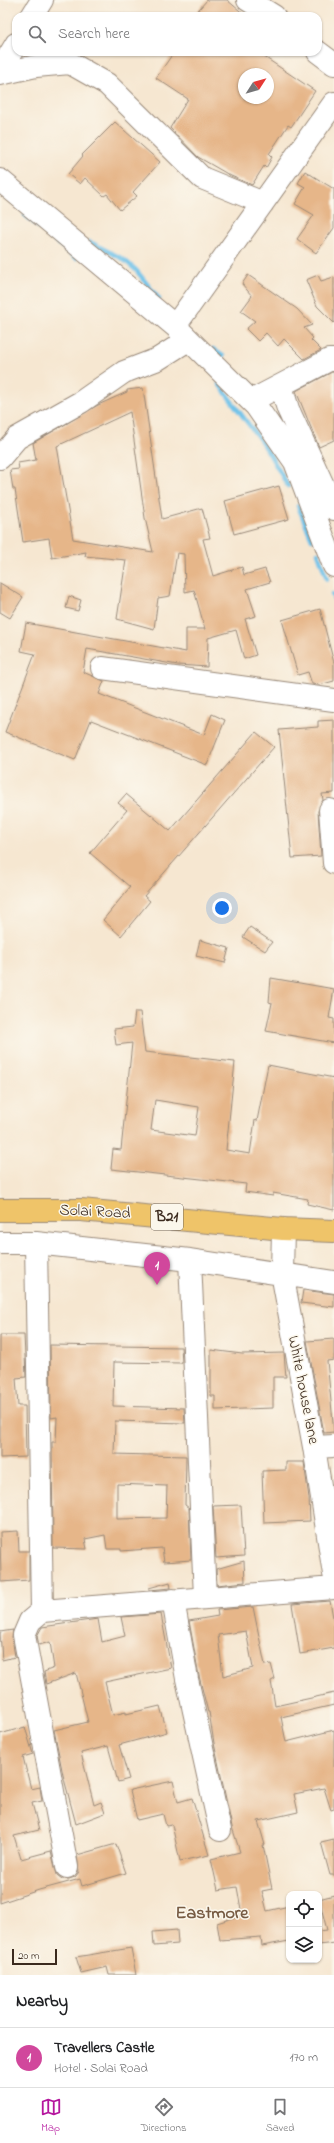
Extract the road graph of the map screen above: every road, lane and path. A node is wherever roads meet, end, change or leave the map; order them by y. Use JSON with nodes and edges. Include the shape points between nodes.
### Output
{"nodes":[{"id":1,"x":42,"y":0,"type":"edge"},
{"id":2,"x":248,"y":0,"type":"edge"},
{"id":3,"x":34,"y":12,"type":"edge"},
{"id":4,"x":268,"y":12,"type":"edge"},
{"id":5,"x":12,"y":51,"type":"edge"},
{"id":6,"x":322,"y":55,"type":"edge"},
{"id":7,"x":334,"y":64,"type":"edge"},
{"id":8,"x":0,"y":72,"type":"edge"},
{"id":9,"x":334,"y":103,"type":"edge"},
{"id":10,"x":0,"y":180,"type":"edge"},
{"id":11,"x":263,"y":203,"type":"junction"},
{"id":12,"x":181,"y":333,"type":"junction"},
{"id":13,"x":334,"y":360,"type":"edge"},
{"id":14,"x":281,"y":386,"type":"junction"},
{"id":15,"x":251,"y":401,"type":"junction"},
{"id":16,"x":0,"y":458,"type":"edge"},
{"id":17,"x":334,"y":509,"type":"edge"},
{"id":18,"x":334,"y":566,"type":"edge"},
{"id":19,"x":102,"y":668,"type":"dead end"},
{"id":20,"x":334,"y":700,"type":"edge"},
{"id":21,"x":330,"y":810,"type":"dead end"},
{"id":22,"x":334,"y":863,"type":"edge"},
{"id":23,"x":0,"y":1210,"type":"edge"},
{"id":24,"x":283,"y":1229,"type":"junction"},
{"id":25,"x":334,"y":1231,"type":"edge"},
{"id":26,"x":0,"y":1243,"type":"edge"},
{"id":27,"x":36,"y":1243,"type":"junction"},
{"id":28,"x":190,"y":1260,"type":"junction"},
{"id":29,"x":282,"y":1273,"type":"junction"},
{"id":30,"x":334,"y":1282,"type":"edge"},
{"id":31,"x":324,"y":1446,"type":"edge"},
{"id":32,"x":334,"y":1574,"type":"edge"},
{"id":33,"x":334,"y":1588,"type":"edge"},
{"id":34,"x":205,"y":1597,"type":"junction"},
{"id":35,"x":173,"y":1600,"type":"junction"},
{"id":36,"x":42,"y":1611,"type":"junction"},
{"id":37,"x":220,"y":1830,"type":"dead end"},
{"id":38,"x":67,"y":1867,"type":"dead end"}],
"edges":[{"from":1,"to":3,"type":"street"},
{"from":2,"to":4,"type":"street"},
{"from":5,"to":8,"type":"street"},
{"from":6,"to":7,"type":"street"},
{"from":8,"to":11,"type":"street","via":[[70,63],[107,84],[202,178]]},
{"from":9,"to":11,"type":"street"},
{"from":10,"to":12,"type":"street"},
{"from":11,"to":12,"type":"street"},
{"from":12,"to":15,"type":"street"},
{"from":12,"to":16,"type":"street","via":[[158,359],[124,372],[81,402],[17,438]]},
{"from":13,"to":14,"type":"street"},
{"from":14,"to":15,"type":"street"},
{"from":14,"to":17,"type":"street","via":[[288,409]]},
{"from":15,"to":18,"type":"street","via":[[295,462]]},
{"from":19,"to":20,"type":"street"},
{"from":21,"to":22,"type":"street"},
{"from":23,"to":24,"type":"highway","name":"Solai Road","number":"B21","via":[[81,1210]]},
{"from":24,"to":25,"type":"highway","name":"Solai Road","number":"B21"},
{"from":24,"to":29,"type":"street","name":"White house lane"},
{"from":26,"to":27,"type":"street"},
{"from":27,"to":28,"type":"street"},
{"from":27,"to":36,"type":"street"},
{"from":28,"to":29,"type":"street"},
{"from":28,"to":34,"type":"street"},
{"from":29,"to":30,"type":"street"},
{"from":29,"to":31,"type":"street","name":"White house lane"},
{"from":31,"to":32,"type":"street","name":"White house lane"},
{"from":33,"to":34,"type":"street"},
{"from":34,"to":35,"type":"street"},
{"from":35,"to":36,"type":"street"},
{"from":35,"to":37,"type":"street","via":[[187,1679]]},
{"from":36,"to":38,"type":"street","via":[[30,1621],[24,1635]]}]}
